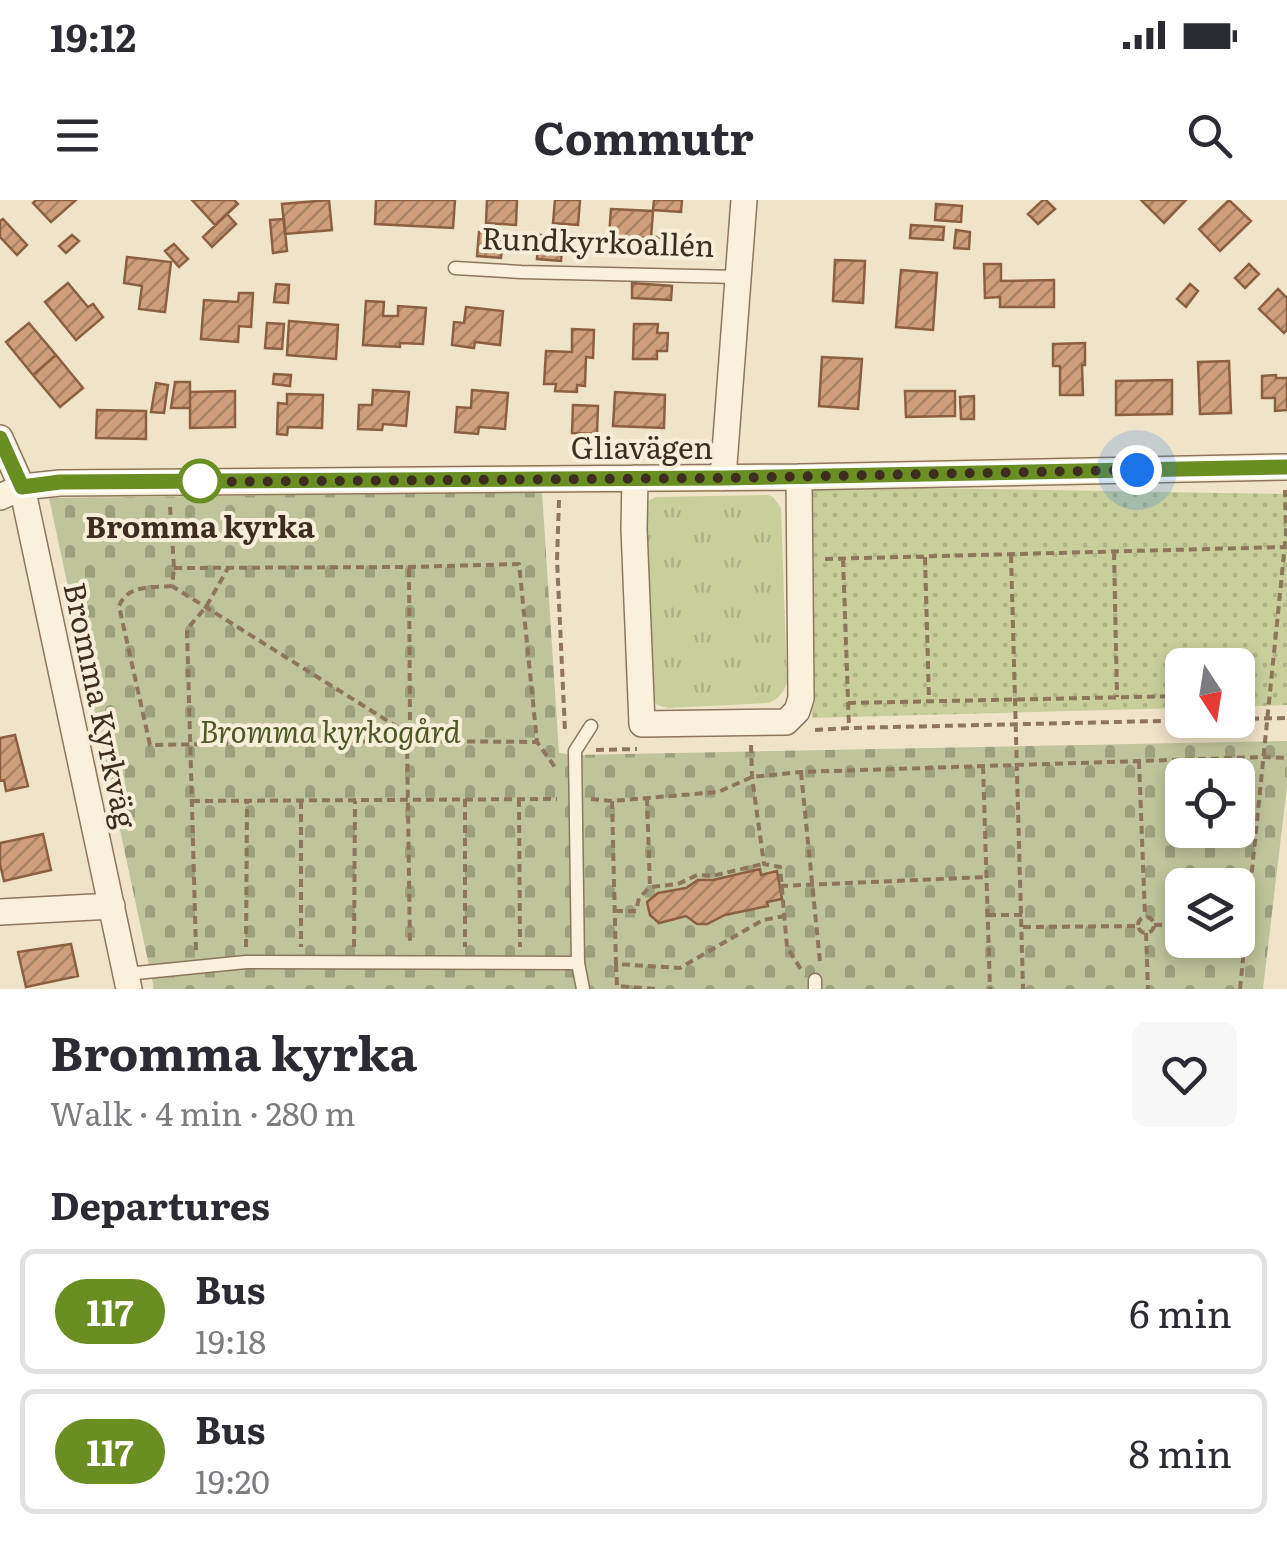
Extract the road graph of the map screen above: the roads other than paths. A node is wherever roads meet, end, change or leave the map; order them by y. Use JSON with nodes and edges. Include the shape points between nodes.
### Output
{"nodes":[{"id":1,"x":744,"y":200,"type":"edge"},
{"id":2,"x":455,"y":268,"type":"dead end"},
{"id":3,"x":738,"y":277,"type":"junction"},
{"id":4,"x":0,"y":438,"type":"edge"},
{"id":5,"x":1286,"y":476,"type":"edge"},
{"id":6,"x":634,"y":478,"type":"junction"},
{"id":7,"x":723,"y":478,"type":"junction"},
{"id":8,"x":798,"y":478,"type":"junction"},
{"id":9,"x":11,"y":492,"type":"edge"},
{"id":10,"x":591,"y":726,"type":"dead end"},
{"id":11,"x":112,"y":906,"type":"junction"},
{"id":12,"x":0,"y":912,"type":"edge"},
{"id":13,"x":578,"y":963,"type":"junction"},
{"id":14,"x":128,"y":982,"type":"edge"},
{"id":15,"x":584,"y":989,"type":"edge"}],
"edges":[{"from":1,"to":3,"type":"street","name":"Rundkyrkoallén"},
{"from":2,"to":3,"type":"lane","name":"Rundkyrkoallén"},
{"from":3,"to":7,"type":"street","name":"Rundkyrkoallén"},
{"from":4,"to":9,"type":"street","name":"Bromma Kyrkväg"},
{"from":5,"to":8,"type":"street","name":"Gliavägen"},
{"from":6,"to":7,"type":"street","name":"Gliavägen"},
{"from":6,"to":8,"type":"street","via":[[642,724],[786,722],[797,711]]},
{"from":6,"to":9,"type":"street","name":"Gliavägen","via":[[60,482]]},
{"from":7,"to":8,"type":"street","name":"Gliavägen"},
{"from":9,"to":11,"type":"street","name":"Bromma Kyrkväg"},
{"from":10,"to":13,"type":"lane","via":[[575,751]]},
{"from":11,"to":12,"type":"street"},
{"from":11,"to":14,"type":"street","name":"Bromma Kyrkväg"},
{"from":13,"to":14,"type":"lane","via":[[246,962]]},
{"from":13,"to":15,"type":"lane"}]}
